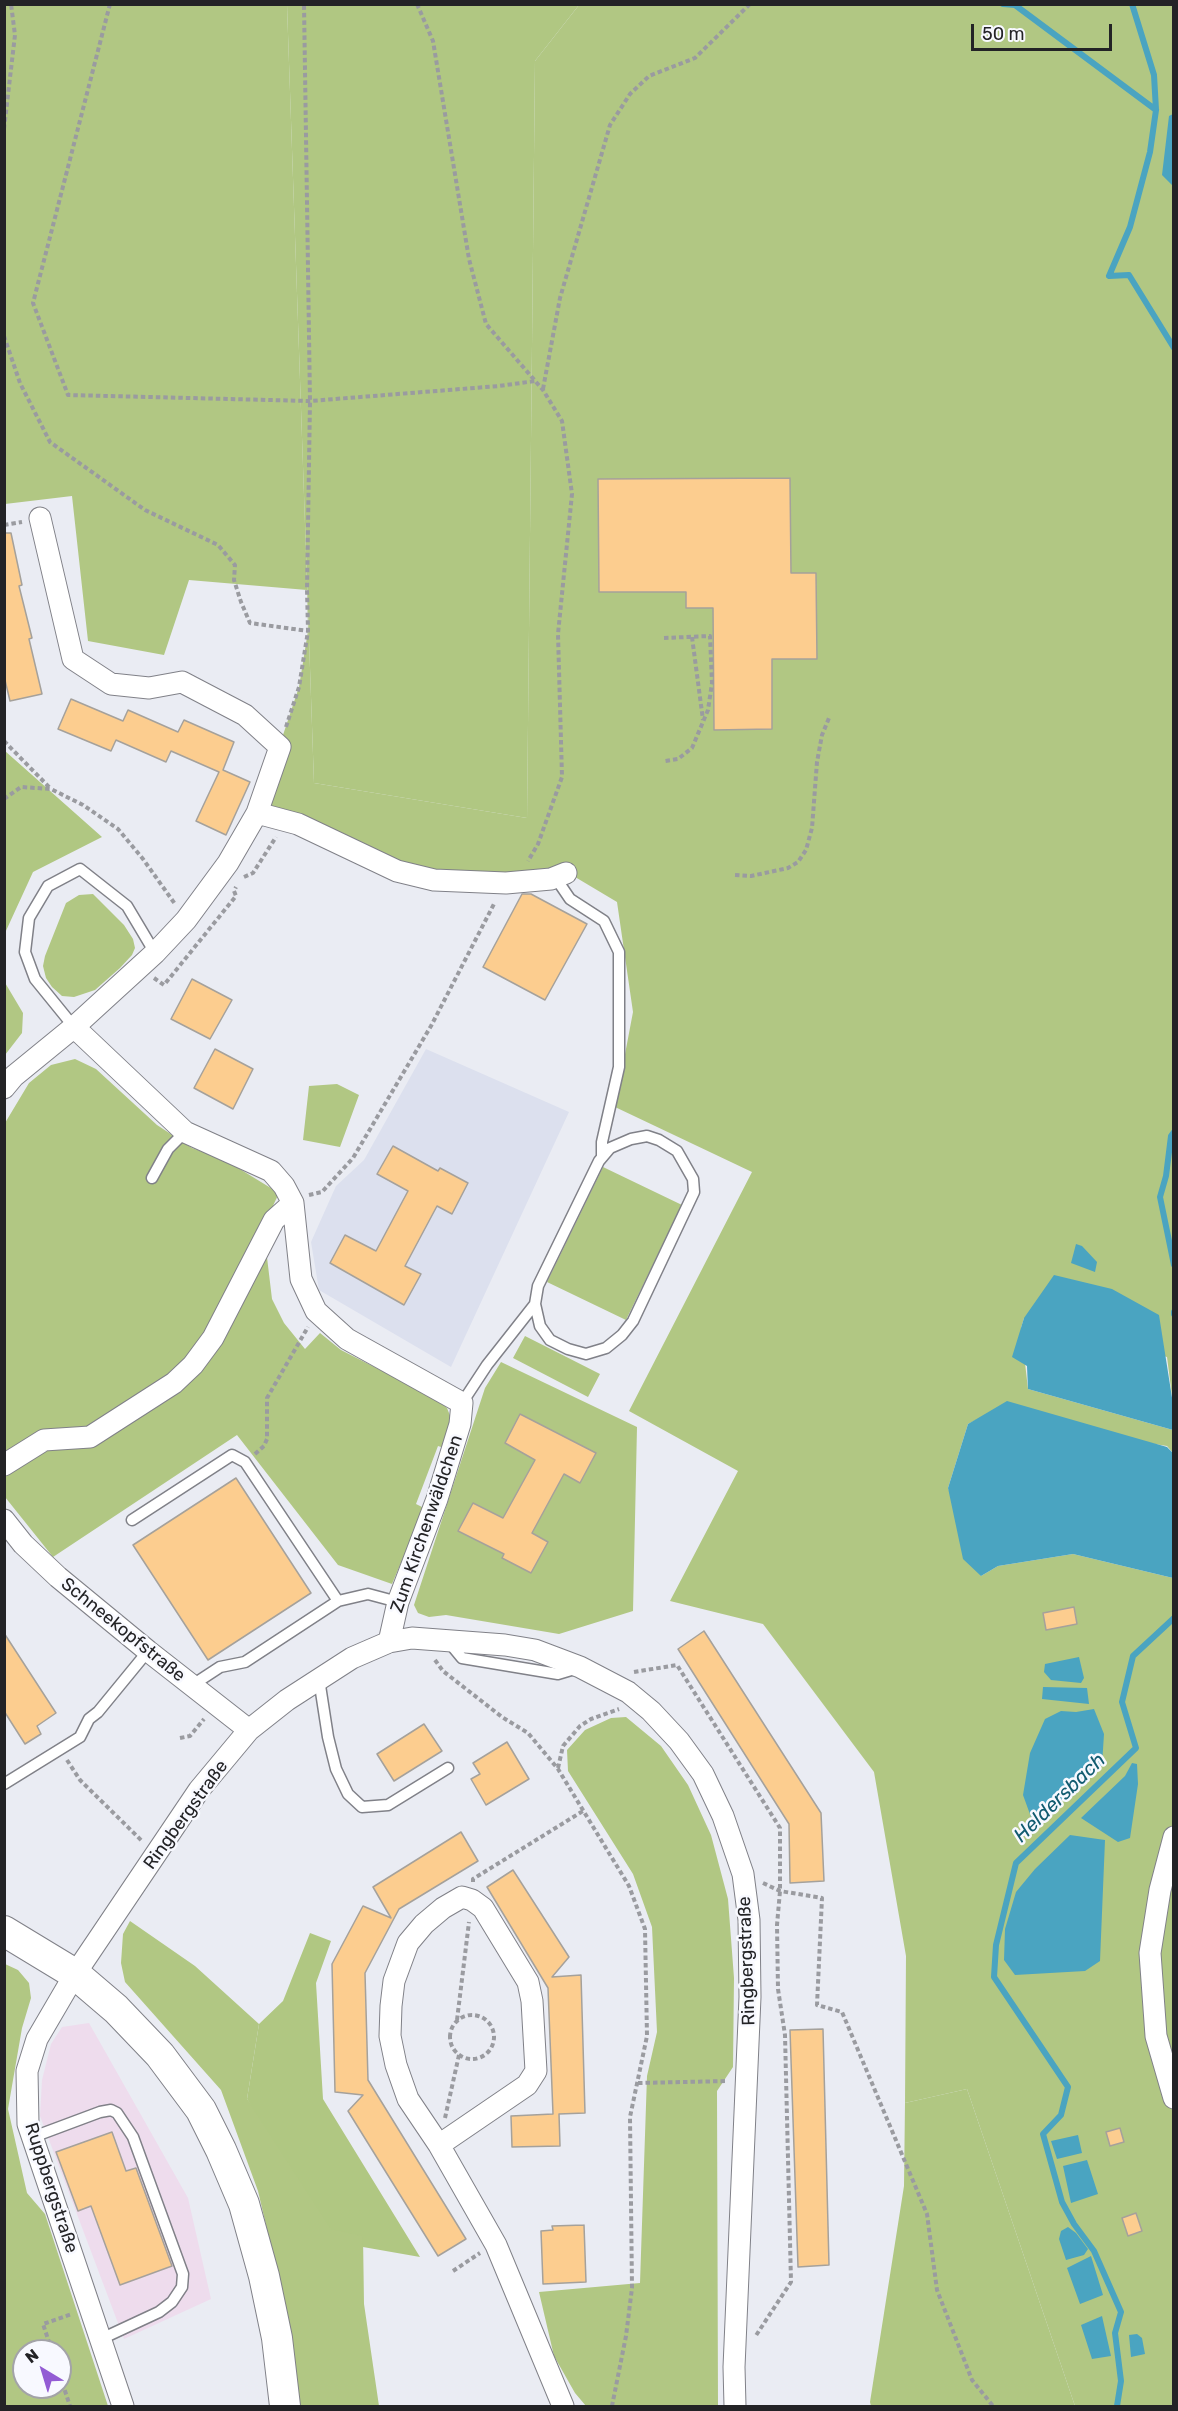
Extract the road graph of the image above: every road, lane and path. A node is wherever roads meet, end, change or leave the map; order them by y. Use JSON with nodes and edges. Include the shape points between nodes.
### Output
{"nodes":[{"id":1,"x":11,"y":4,"type":"edge"},
{"id":2,"x":110,"y":4,"type":"edge"},
{"id":3,"x":304,"y":4,"type":"edge"},
{"id":4,"x":417,"y":4,"type":"edge"},
{"id":5,"x":750,"y":4,"type":"edge"},
{"id":6,"x":4,"y":129,"type":"edge"},
{"id":7,"x":4,"y":336,"type":"edge"},
{"id":8,"x":536,"y":380,"type":"junction"},
{"id":9,"x":543,"y":390,"type":"junction"},
{"id":10,"x":310,"y":401,"type":"junction"},
{"id":11,"x":40,"y":518,"type":"dead end"},
{"id":12,"x":308,"y":631,"type":"junction"},
{"id":13,"x":692,"y":637,"type":"junction"},
{"id":14,"x":664,"y":638,"type":"dead end"},
{"id":15,"x":830,"y":718,"type":"dead end"},
{"id":16,"x":703,"y":721,"type":"junction"},
{"id":17,"x":4,"y":741,"type":"edge"},
{"id":18,"x":280,"y":747,"type":"junction"},
{"id":19,"x":665,"y":760,"type":"dead end"},
{"id":20,"x":51,"y":789,"type":"junction"},
{"id":21,"x":4,"y":799,"type":"edge"},
{"id":22,"x":257,"y":813,"type":"junction"},
{"id":23,"x":561,"y":875,"type":"joint"},
{"id":24,"x":735,"y":875,"type":"dead end"},
{"id":25,"x":513,"y":882,"type":"junction"},
{"id":26,"x":186,"y":920,"type":"junction"},
{"id":27,"x":154,"y":953,"type":"junction"},
{"id":28,"x":74,"y":1027,"type":"junction"},
{"id":29,"x":4,"y":1088,"type":"edge"},
{"id":30,"x":185,"y":1132,"type":"junction"},
{"id":31,"x":602,"y":1157,"type":"junction"},
{"id":32,"x":152,"y":1178,"type":"dead end"},
{"id":33,"x":293,"y":1203,"type":"junction"},
{"id":34,"x":535,"y":1304,"type":"junction"},
{"id":35,"x":316,"y":1311,"type":"junction"},
{"id":36,"x":462,"y":1403,"type":"junction"},
{"id":37,"x":245,"y":1462,"type":"junction"},
{"id":38,"x":4,"y":1465,"type":"edge"},
{"id":39,"x":4,"y":1520,"type":"edge"},
{"id":40,"x":132,"y":1520,"type":"dead end"},
{"id":41,"x":338,"y":1600,"type":"junction"},
{"id":42,"x":398,"y":1602,"type":"junction"},
{"id":43,"x":443,"y":1640,"type":"junction"},
{"id":44,"x":389,"y":1642,"type":"junction"},
{"id":45,"x":148,"y":1652,"type":"junction"},
{"id":46,"x":319,"y":1679,"type":"junction"},
{"id":47,"x":191,"y":1686,"type":"junction"},
{"id":48,"x":639,"y":1701,"type":"junction"},
{"id":49,"x":217,"y":1703,"type":"junction"},
{"id":50,"x":249,"y":1730,"type":"junction"},
{"id":51,"x":180,"y":1738,"type":"dead end"},
{"id":52,"x":61,"y":1749,"type":"junction"},
{"id":53,"x":448,"y":1768,"type":"dead end"},
{"id":54,"x":558,"y":1769,"type":"junction"},
{"id":55,"x":4,"y":1784,"type":"edge"},
{"id":56,"x":1173,"y":1837,"type":"edge"},
{"id":57,"x":156,"y":1855,"type":"junction"},
{"id":58,"x":743,"y":1874,"type":"junction"},
{"id":59,"x":4,"y":1931,"type":"edge"},
{"id":60,"x":75,"y":1974,"type":"junction"},
{"id":61,"x":459,"y":2055,"type":"junction"},
{"id":62,"x":747,"y":2081,"type":"junction"},
{"id":63,"x":638,"y":2083,"type":"junction"},
{"id":64,"x":1173,"y":2098,"type":"edge"},
{"id":65,"x":33,"y":2137,"type":"junction"},
{"id":66,"x":439,"y":2145,"type":"junction"},
{"id":67,"x":496,"y":2245,"type":"junction"},
{"id":68,"x":453,"y":2271,"type":"dead end"},
{"id":69,"x":90,"y":2307,"type":"junction"},
{"id":70,"x":48,"y":2339,"type":"edge"},
{"id":71,"x":100,"y":2339,"type":"junction"},
{"id":72,"x":123,"y":2406,"type":"edge"},
{"id":73,"x":285,"y":2406,"type":"edge"},
{"id":74,"x":563,"y":2406,"type":"edge"},
{"id":75,"x":612,"y":2406,"type":"edge"},
{"id":76,"x":735,"y":2406,"type":"edge"},
{"id":77,"x":993,"y":2406,"type":"edge"}],
"edges":[{"from":1,"to":6,"type":"path","via":[[15,35]]},
{"from":2,"to":10,"type":"path","via":[[33,303],[68,395]]},
{"from":3,"to":10,"type":"path"},
{"from":4,"to":8,"type":"path","via":[[433,41],[469,259],[486,324]]},
{"from":5,"to":9,"type":"path","via":[[695,58],[649,76],[630,94],[610,125],[560,298]]},
{"from":7,"to":12,"type":"path","via":[[20,383],[50,442],[145,510],[218,545],[235,565],[234,580],[250,622]]},
{"from":8,"to":9,"type":"path"},
{"from":8,"to":10,"type":"path"},
{"from":9,"to":25,"type":"path","via":[[562,421],[572,494],[558,634],[562,777],[538,844]]},
{"from":10,"to":12,"type":"path"},
{"from":11,"to":18,"type":"street","via":[[73,659],[111,684],[148,688],[182,682],[245,715]]},
{"from":12,"to":18,"type":"path","via":[[299,687]]},
{"from":13,"to":14,"type":"path"},
{"from":13,"to":16,"type":"path"},
{"from":13,"to":16,"type":"path","via":[[710,636],[712,683]]},
{"from":15,"to":24,"type":"path","via":[[817,762],[812,828],[806,850],[788,868],[751,876]]},
{"from":16,"to":19,"type":"path","via":[[692,748],[678,759]]},
{"from":17,"to":20,"type":"path"},
{"from":18,"to":22,"type":"street"},
{"from":20,"to":21,"type":"path","via":[[21,787]]},
{"from":20,"to":26,"type":"path","via":[[118,829]]},
{"from":22,"to":25,"type":"street","via":[[298,824],[397,871],[434,880]]},
{"from":22,"to":26,"type":"street","via":[[228,863]]},
{"from":23,"to":25,"type":"street"},
{"from":23,"to":31,"type":"lane","via":[[570,899],[604,921],[619,952],[619,1067]]},
{"from":25,"to":33,"type":"path","via":[[353,1158],[322,1192]]},
{"from":26,"to":27,"type":"street"},
{"from":27,"to":28,"type":"street"},
{"from":27,"to":28,"type":"lane","via":[[127,906],[80,869],[48,886],[29,918],[25,952],[35,979]]},
{"from":28,"to":29,"type":"street"},
{"from":28,"to":30,"type":"street"},
{"from":30,"to":32,"type":"lane","via":[[168,1149]]},
{"from":30,"to":33,"type":"street","via":[[271,1171]]},
{"from":31,"to":34,"type":"lane","via":[[538,1286]]},
{"from":31,"to":34,"type":"lane","via":[[610,1148],[631,1139],[647,1136],[659,1140],[677,1151],[686,1164],[694,1192],[633,1321],[606,1348],[586,1353],[550,1340],[540,1326]]},
{"from":33,"to":35,"type":"street","via":[[301,1279]]},
{"from":33,"to":38,"type":"street","via":[[274,1220],[213,1338],[174,1383],[90,1437],[44,1440]]},
{"from":34,"to":36,"type":"lane"},
{"from":35,"to":36,"type":"street","via":[[347,1339]]},
{"from":35,"to":37,"type":"path","via":[[267,1398],[264,1446]]},
{"from":36,"to":42,"type":"street","name":"Zum Kirchenwäldchen","via":[[460,1424],[437,1499]]},
{"from":37,"to":40,"type":"lane","via":[[232,1455]]},
{"from":37,"to":41,"type":"lane"},
{"from":39,"to":45,"type":"street","name":"Schneekopfstraße","via":[[58,1577]]},
{"from":41,"to":42,"type":"lane","via":[[368,1594]]},
{"from":41,"to":47,"type":"lane","via":[[245,1662],[220,1667]]},
{"from":42,"to":44,"type":"street","name":"Zum Kirchenwäldchen"},
{"from":43,"to":44,"type":"street","name":"Ringbergstraße","via":[[412,1638]]},
{"from":43,"to":48,"type":"street","name":"Ringbergstraße","via":[[535,1650],[580,1667]]},
{"from":43,"to":54,"type":"path","via":[[435,1660],[443,1671],[502,1718],[528,1733]]},
{"from":44,"to":46,"type":"street","name":"Ringbergstraße","via":[[352,1658]]},
{"from":45,"to":47,"type":"street","name":"Schneekopfstraße"},
{"from":45,"to":52,"type":"lane","via":[[89,1719],[80,1737]]},
{"from":46,"to":50,"type":"street","name":"Ringbergstraße"},
{"from":46,"to":53,"type":"lane","via":[[336,1769],[348,1794],[362,1807],[388,1805]]},
{"from":47,"to":49,"type":"street","name":"Schneekopfstraße"},
{"from":48,"to":54,"type":"path","via":[[580,1726],[563,1746]]},
{"from":48,"to":58,"type":"street","name":"Ringbergstraße","via":[[679,1741],[703,1774]]},
{"from":49,"to":50,"type":"street","name":"Schneekopfstraße"},
{"from":49,"to":51,"type":"path","via":[[190,1736]]},
{"from":50,"to":57,"type":"street","name":"Ringbergstraße","via":[[199,1790]]},
{"from":52,"to":55,"type":"lane"},
{"from":52,"to":57,"type":"path","via":[[80,1780]]},
{"from":54,"to":63,"type":"path","via":[[630,1886],[645,1929],[647,2036]]},
{"from":56,"to":64,"type":"street","via":[[1150,1953],[1156,2036]]},
{"from":57,"to":60,"type":"street","name":"Ringbergstraße"},
{"from":58,"to":62,"type":"street","name":"Ringbergstraße","via":[[749,1920]]},
{"from":58,"to":77,"type":"path","via":[[780,1891],[822,1898],[818,2005],[842,2012],[927,2214],[937,2290],[972,2380]]},
{"from":59,"to":60,"type":"street"},
{"from":60,"to":65,"type":"street","name":"Ruppbergstraße","via":[[37,2039],[27,2071],[28,2124]]},
{"from":60,"to":73,"type":"street","via":[[160,2055],[201,2110],[221,2150],[244,2204],[264,2276]]},
{"from":61,"to":61,"type":"path","via":[[449,2040],[452,2025],[472,2014],[486,2019],[494,2032],[489,2052],[476,2059]]},
{"from":61,"to":66,"type":"path"},
{"from":62,"to":63,"type":"path"},
{"from":62,"to":76,"type":"street","name":"Ringbergstraße"},
{"from":63,"to":75,"type":"path","via":[[630,2117],[632,2288]]},
{"from":65,"to":69,"type":"street","name":"Ruppbergstraße"},
{"from":65,"to":71,"type":"lane","via":[[100,2112],[117,2113],[133,2138],[183,2274],[182,2287],[172,2302]]},
{"from":66,"to":66,"type":"street","via":[[527,2085],[536,2072],[528,1982],[483,1908],[462,1897],[430,1919],[408,1943],[394,1981],[391,2006],[390,2036],[396,2065],[408,2099]]},
{"from":66,"to":67,"type":"street"},
{"from":67,"to":68,"type":"path"},
{"from":67,"to":74,"type":"street"},
{"from":69,"to":70,"type":"path","via":[[43,2324]]},
{"from":69,"to":71,"type":"street","name":"Ruppbergstraße"},
{"from":71,"to":72,"type":"street","name":"Ruppbergstraße"}]}
